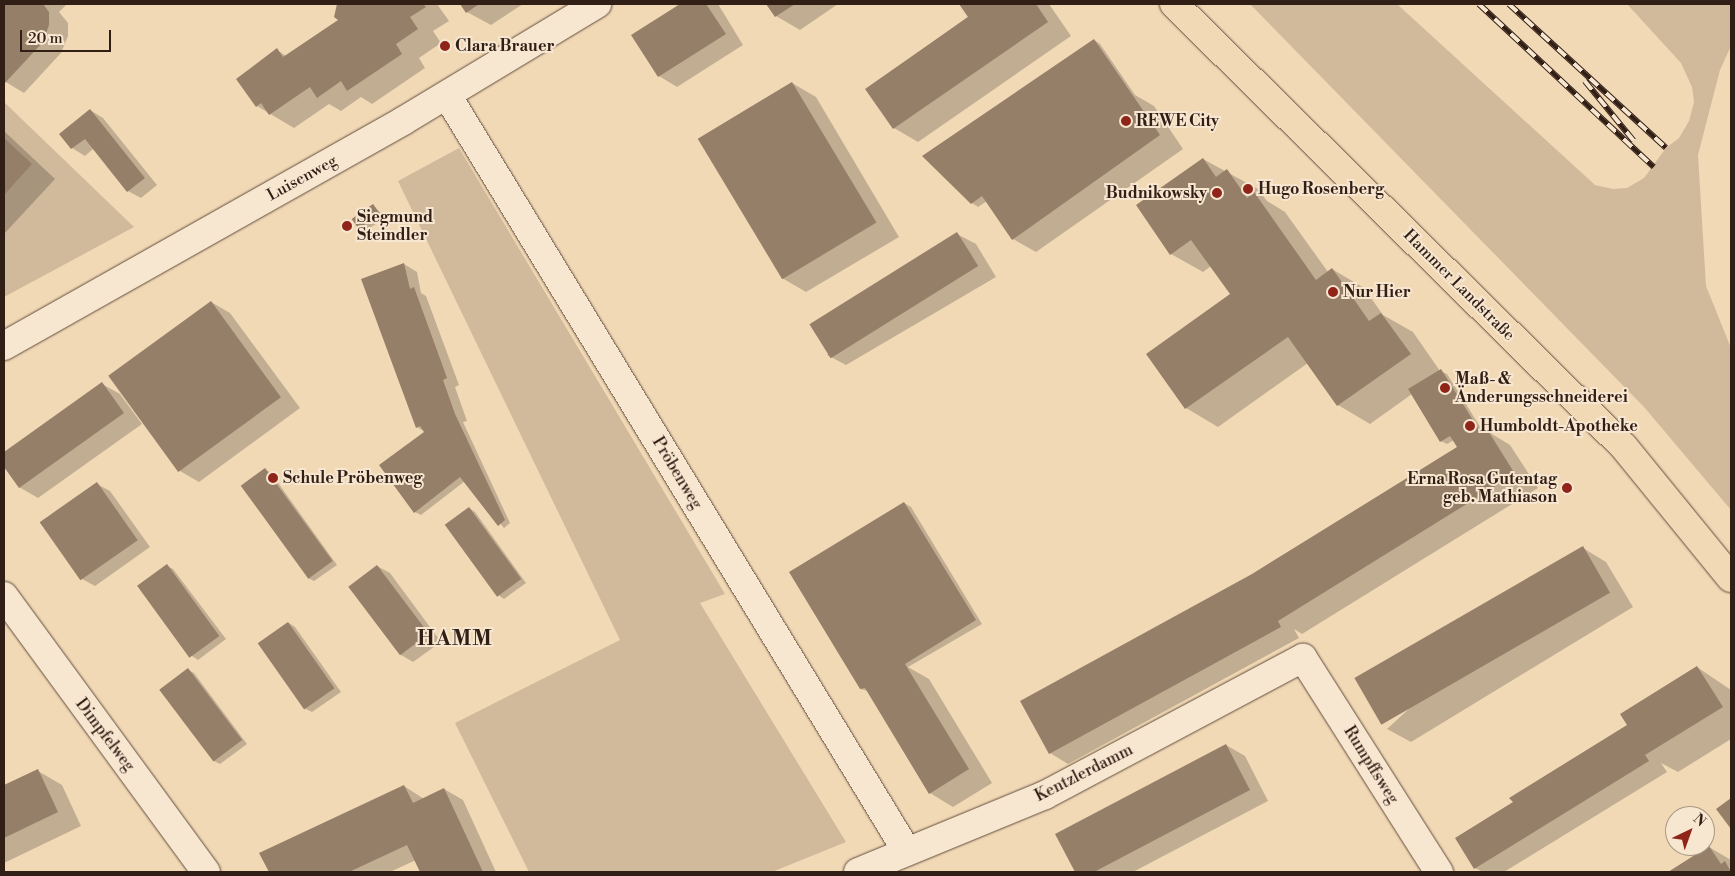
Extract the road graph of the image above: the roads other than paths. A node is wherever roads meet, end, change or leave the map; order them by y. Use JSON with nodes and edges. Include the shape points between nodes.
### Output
{"nodes":[{"id":1,"x":597,"y":4,"type":"edge"},
{"id":2,"x":1174,"y":4,"type":"edge"},
{"id":3,"x":448,"y":95,"type":"junction"},
{"id":4,"x":4,"y":346,"type":"edge"},
{"id":5,"x":1731,"y":578,"type":"edge"},
{"id":6,"x":4,"y":596,"type":"edge"},
{"id":7,"x":1303,"y":658,"type":"joint"},
{"id":8,"x":906,"y":850,"type":"junction"},
{"id":9,"x":206,"y":872,"type":"edge"},
{"id":10,"x":858,"y":872,"type":"edge"},
{"id":11,"x":1439,"y":872,"type":"edge"}],
"edges":[{"from":1,"to":3,"type":"street","name":"Luisenweg"},
{"from":2,"to":5,"type":"main road","name":"Hammer Landstraße","via":[[1624,447]]},
{"from":3,"to":4,"type":"street","name":"Luisenweg"},
{"from":3,"to":8,"type":"street","name":"Pröbenweg"},
{"from":6,"to":9,"type":"street","name":"Dimpfelweg"},
{"from":7,"to":8,"type":"street","name":"Kentzlerdamm","via":[[1045,795]]},
{"from":7,"to":11,"type":"street","name":"Rumpffsweg"},
{"from":8,"to":10,"type":"street","name":"Kentzlerdamm"}]}
